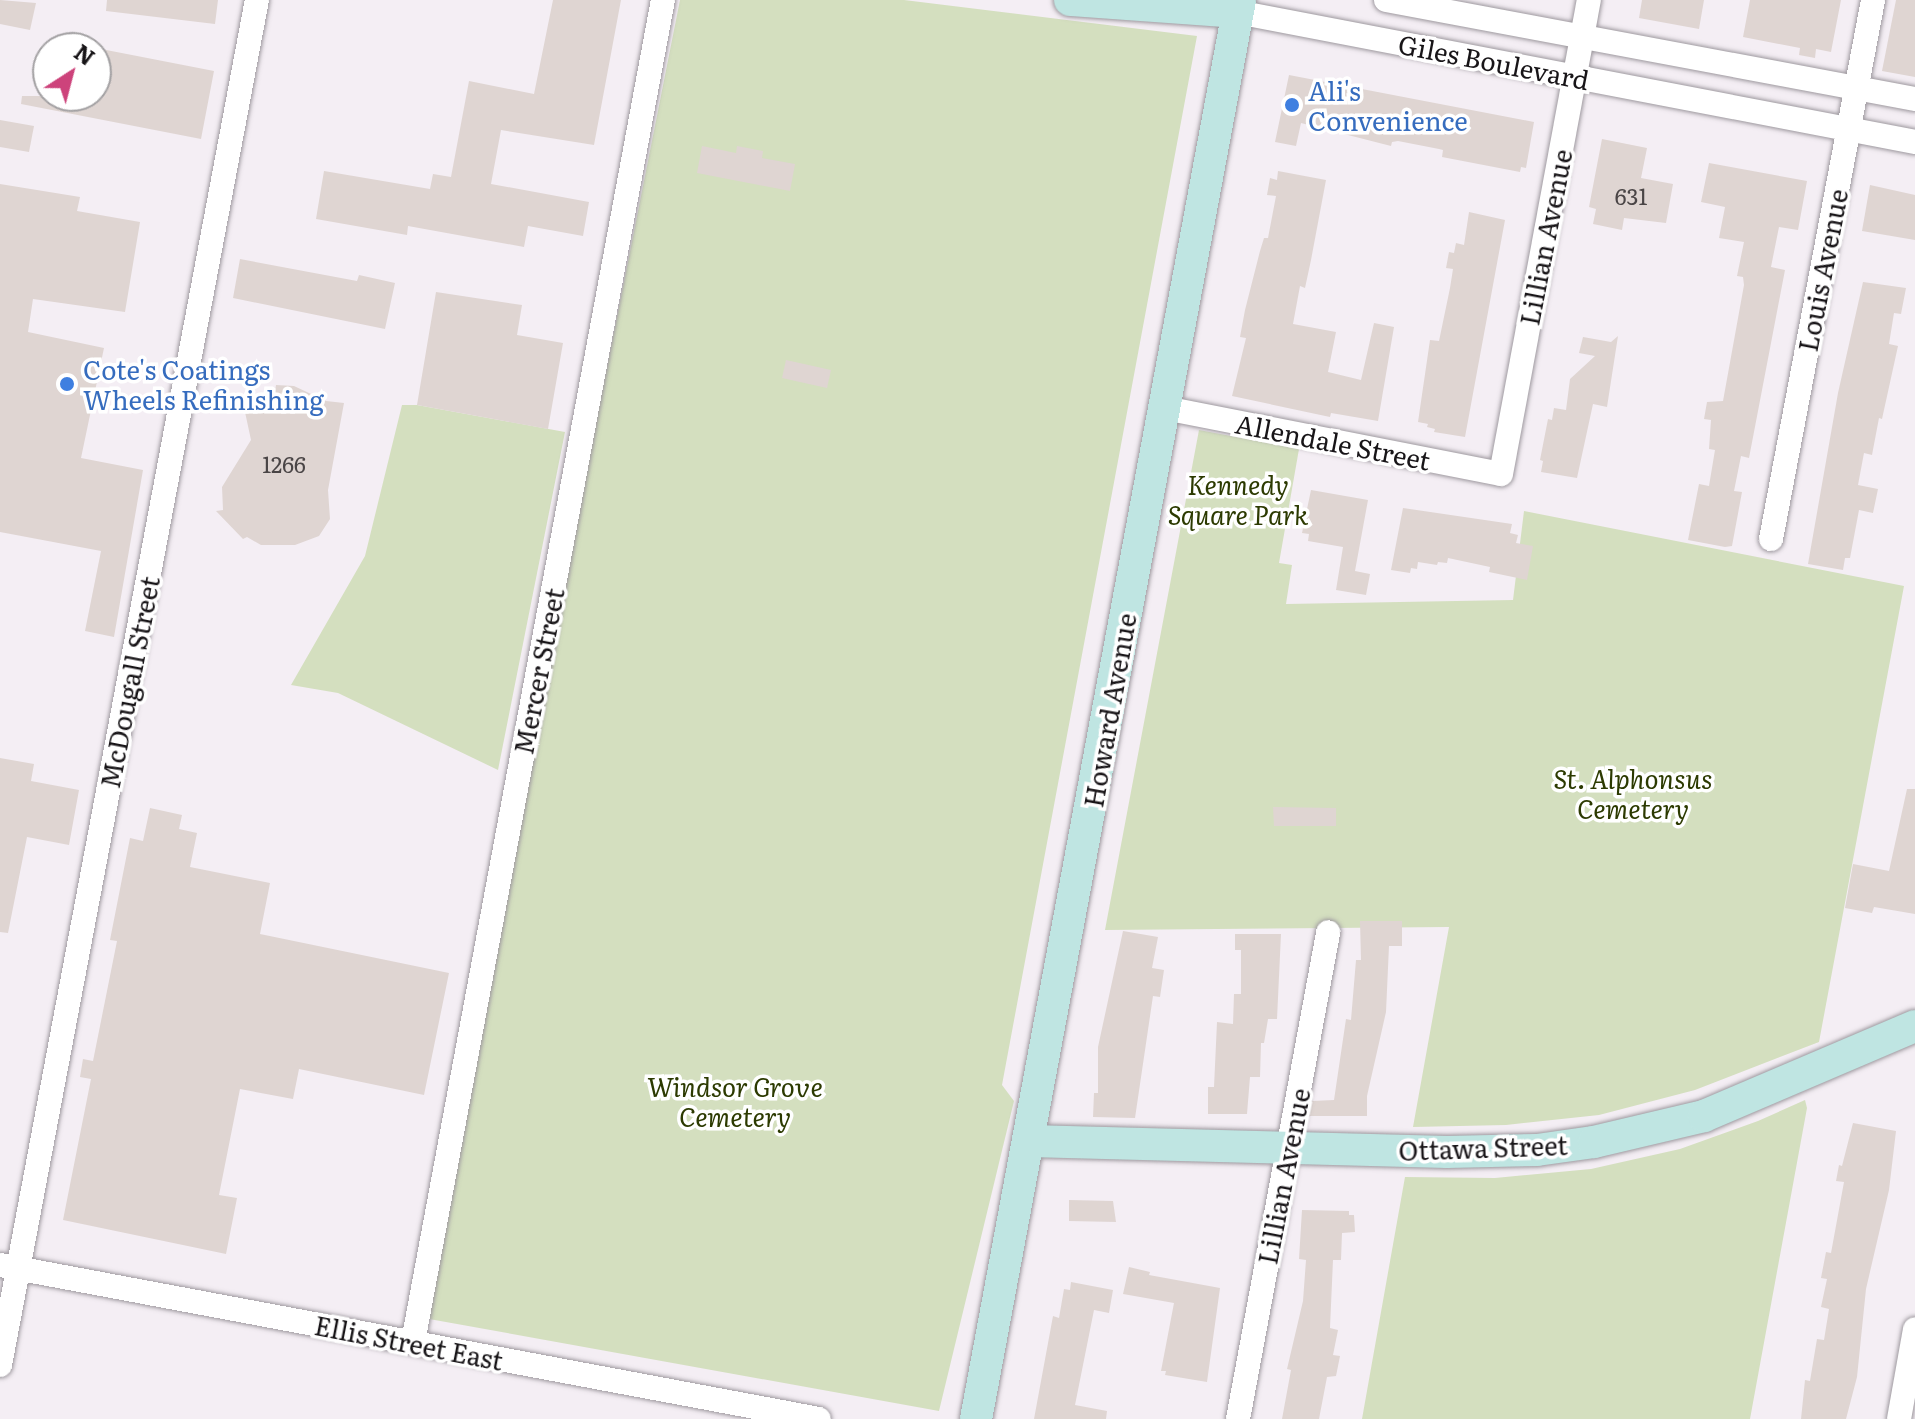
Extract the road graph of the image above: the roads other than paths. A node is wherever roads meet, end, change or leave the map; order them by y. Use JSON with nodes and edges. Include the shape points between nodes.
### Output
{"nodes":[{"id":1,"x":257,"y":0,"type":"edge"},
{"id":2,"x":663,"y":0,"type":"edge"},
{"id":3,"x":1070,"y":0,"type":"edge"},
{"id":4,"x":1386,"y":0,"type":"edge"},
{"id":5,"x":1589,"y":0,"type":"edge"},
{"id":6,"x":1873,"y":0,"type":"edge"},
{"id":7,"x":1238,"y":6,"type":"edge"},
{"id":8,"x":1582,"y":36,"type":"junction"},
{"id":9,"x":1575,"y":77,"type":"junction"},
{"id":10,"x":1856,"y":88,"type":"junction"},
{"id":11,"x":1915,"y":99,"type":"edge"},
{"id":12,"x":1848,"y":129,"type":"junction"},
{"id":13,"x":1915,"y":142,"type":"edge"},
{"id":14,"x":1165,"y":408,"type":"junction"},
{"id":15,"x":1501,"y":474,"type":"joint"},
{"id":16,"x":1771,"y":539,"type":"dead end"},
{"id":17,"x":1328,"y":932,"type":"dead end"},
{"id":18,"x":1915,"y":1026,"type":"edge"},
{"id":19,"x":1029,"y":1141,"type":"junction"},
{"id":20,"x":1288,"y":1148,"type":"junction"},
{"id":21,"x":9,"y":1266,"type":"edge"},
{"id":22,"x":1915,"y":1329,"type":"edge"},
{"id":23,"x":413,"y":1342,"type":"junction"},
{"id":24,"x":0,"y":1365,"type":"edge"},
{"id":25,"x":819,"y":1419,"type":"edge"},
{"id":26,"x":976,"y":1419,"type":"edge"},
{"id":27,"x":1238,"y":1419,"type":"edge"},
{"id":28,"x":1899,"y":1419,"type":"edge"}],
"edges":[{"from":1,"to":21,"type":"street","name":"McDougall Street"},
{"from":2,"to":23,"type":"street","name":"Mercer Street"},
{"from":3,"to":7,"type":"main road","name":"Giles Boulevard"},
{"from":4,"to":8,"type":"street","name":"Giles Boulevard"},
{"from":5,"to":8,"type":"street","name":"Lillian Avenue"},
{"from":6,"to":10,"type":"street","name":"Louis Avenue"},
{"from":7,"to":9,"type":"street","name":"Giles Boulevard"},
{"from":7,"to":14,"type":"main road","name":"Howard Avenue"},
{"from":8,"to":9,"type":"street","name":"Lillian Avenue"},
{"from":8,"to":10,"type":"street","name":"Giles Boulevard"},
{"from":9,"to":12,"type":"street","name":"Giles Boulevard"},
{"from":9,"to":15,"type":"street","name":"Lillian Avenue"},
{"from":10,"to":11,"type":"street","name":"Giles Boulevard"},
{"from":10,"to":12,"type":"street","name":"Louis Avenue"},
{"from":12,"to":13,"type":"street","name":"Giles Boulevard"},
{"from":12,"to":16,"type":"street","name":"Louis Avenue"},
{"from":14,"to":15,"type":"street","name":"Allendale Street"},
{"from":14,"to":19,"type":"main road","name":"Howard Avenue"},
{"from":17,"to":20,"type":"street","name":"Lillian Avenue"},
{"from":18,"to":20,"type":"main road","name":"Ottawa Street","via":[[1704,1116],[1594,1142],[1537,1150],[1447,1152]]},
{"from":19,"to":20,"type":"main road","name":"Ottawa Street"},
{"from":19,"to":26,"type":"main road","name":"Howard Avenue"},
{"from":20,"to":27,"type":"street","name":"Lillian Avenue"},
{"from":21,"to":23,"type":"street","name":"Ellis Street East"},
{"from":21,"to":24,"type":"street","name":"McDougall Street"},
{"from":22,"to":28,"type":"street"},
{"from":23,"to":25,"type":"street","name":"Ellis Street East"}]}
